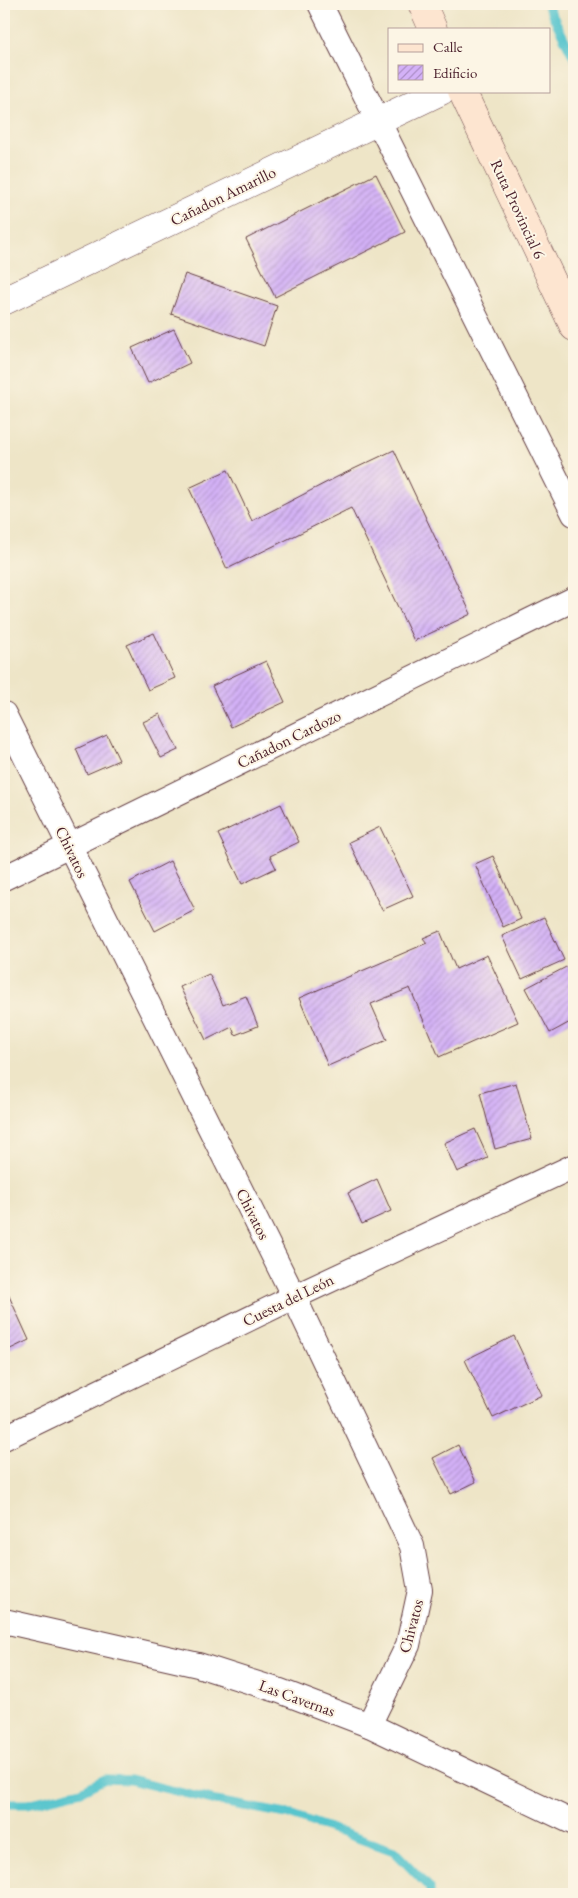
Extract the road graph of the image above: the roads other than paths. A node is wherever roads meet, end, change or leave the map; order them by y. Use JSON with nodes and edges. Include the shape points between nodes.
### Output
{"nodes":[{"id":1,"x":320,"y":4,"type":"edge"},
{"id":2,"x":422,"y":4,"type":"edge"},
{"id":3,"x":433,"y":28,"type":"edge"},
{"id":4,"x":439,"y":92,"type":"edge"},
{"id":5,"x":462,"y":92,"type":"edge"},
{"id":6,"x":379,"y":121,"type":"junction"},
{"id":7,"x":4,"y":301,"type":"edge"},
{"id":8,"x":574,"y":326,"type":"edge"},
{"id":9,"x":574,"y":514,"type":"edge"},
{"id":10,"x":574,"y":599,"type":"edge"},
{"id":11,"x":4,"y":714,"type":"edge"},
{"id":12,"x":69,"y":846,"type":"junction"},
{"id":13,"x":4,"y":878,"type":"edge"},
{"id":14,"x":574,"y":1166,"type":"edge"},
{"id":15,"x":294,"y":1297,"type":"junction"},
{"id":16,"x":4,"y":1438,"type":"edge"},
{"id":17,"x":4,"y":1621,"type":"edge"},
{"id":18,"x":369,"y":1725,"type":"junction"},
{"id":19,"x":574,"y":1823,"type":"edge"}],
"edges":[{"from":1,"to":6,"type":"street"},
{"from":2,"to":3,"type":"main road"},
{"from":4,"to":6,"type":"street","name":"Cañadon Amarillo"},
{"from":5,"to":8,"type":"main road","name":"Ruta Provincial 6"},
{"from":6,"to":7,"type":"street","name":"Cañadon Amarillo"},
{"from":6,"to":9,"type":"street"},
{"from":10,"to":12,"type":"street","name":"Cañadon Cardozo"},
{"from":11,"to":12,"type":"street","name":"Chivatos"},
{"from":12,"to":13,"type":"street","name":"Cañadon Cardozo"},
{"from":12,"to":15,"type":"street","name":"Chivatos"},
{"from":14,"to":15,"type":"street","name":"Cuesta del León"},
{"from":15,"to":16,"type":"street","name":"Cuesta del León"},
{"from":15,"to":18,"type":"street","name":"Chivatos","via":[[412,1546],[420,1590],[408,1645]]},
{"from":17,"to":18,"type":"street","name":"Las Cavernas","via":[[198,1665],[280,1691]]},
{"from":18,"to":19,"type":"street","name":"Las Cavernas"}]}
